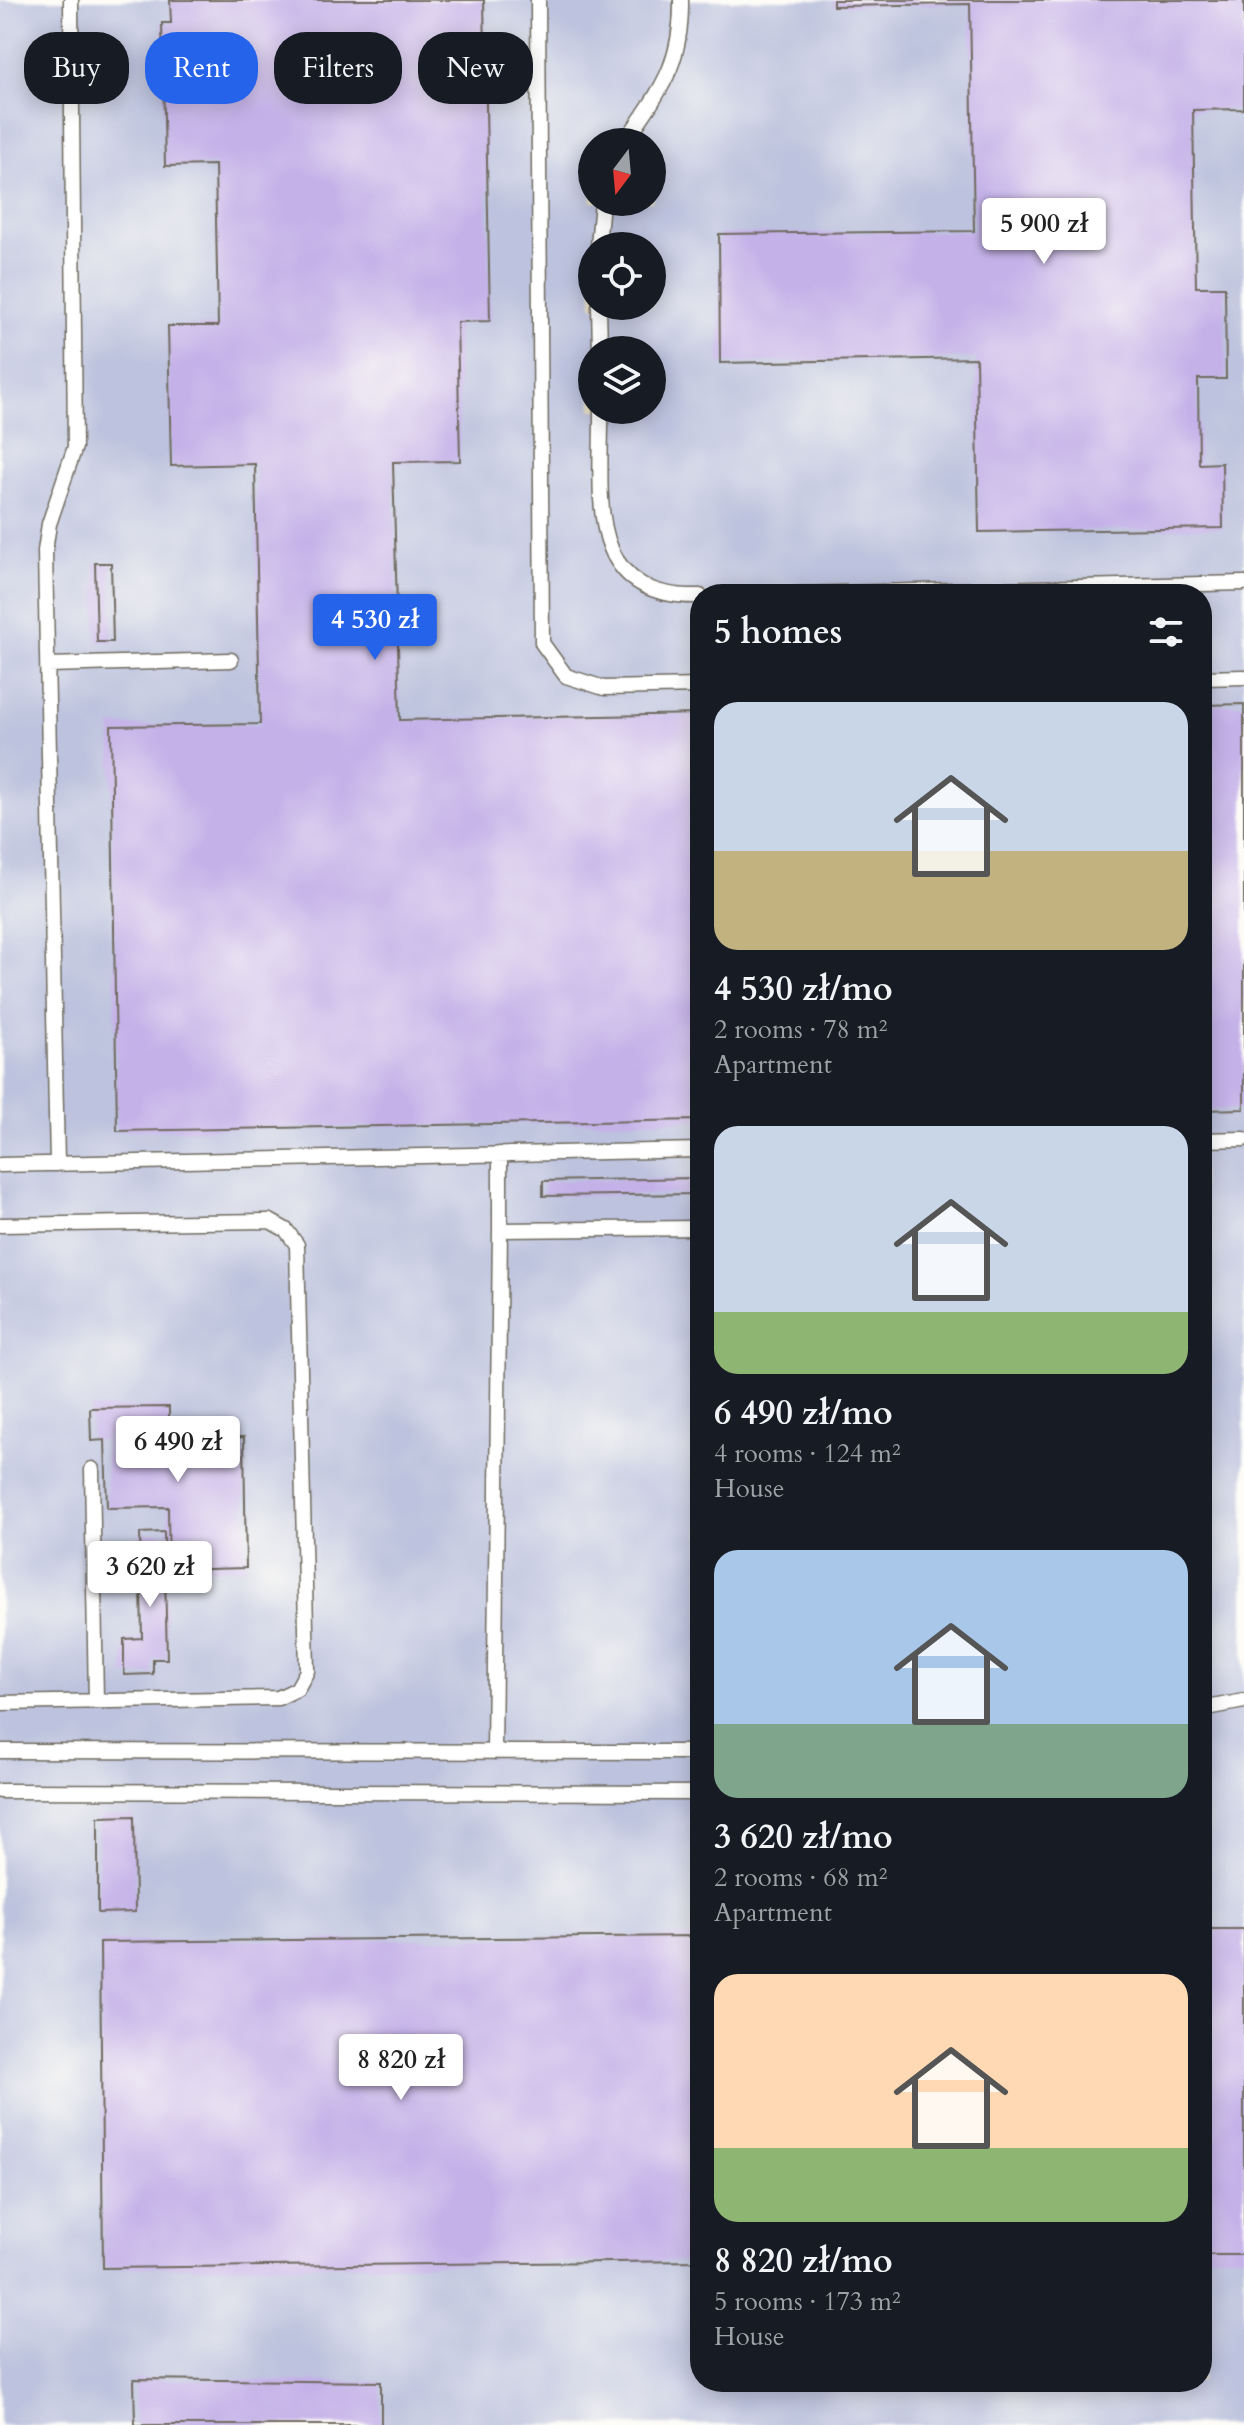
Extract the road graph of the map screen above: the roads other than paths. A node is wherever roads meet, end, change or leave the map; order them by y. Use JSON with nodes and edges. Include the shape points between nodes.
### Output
{"nodes":[{"id":1,"x":71,"y":0,"type":"edge"},
{"id":2,"x":538,"y":0,"type":"edge"},
{"id":3,"x":681,"y":0,"type":"edge"},
{"id":4,"x":634,"y":128,"type":"edge"},
{"id":5,"x":601,"y":424,"type":"edge"},
{"id":6,"x":1244,"y":583,"type":"edge"},
{"id":7,"x":1203,"y":584,"type":"edge"},
{"id":8,"x":690,"y":596,"type":"edge"},
{"id":9,"x":231,"y":660,"type":"dead end"},
{"id":10,"x":48,"y":665,"type":"junction"},
{"id":11,"x":1244,"y":677,"type":"edge"},
{"id":12,"x":1212,"y":678,"type":"edge"},
{"id":13,"x":690,"y":686,"type":"edge"},
{"id":14,"x":1244,"y":1139,"type":"edge"},
{"id":15,"x":1212,"y":1140,"type":"edge"},
{"id":16,"x":690,"y":1150,"type":"edge"},
{"id":17,"x":500,"y":1154,"type":"junction"},
{"id":18,"x":57,"y":1164,"type":"junction"},
{"id":19,"x":0,"y":1165,"type":"edge"},
{"id":20,"x":0,"y":1225,"type":"edge"},
{"id":21,"x":690,"y":1228,"type":"edge"},
{"id":22,"x":500,"y":1230,"type":"junction"},
{"id":23,"x":92,"y":1469,"type":"dead end"},
{"id":24,"x":96,"y":1701,"type":"junction"},
{"id":25,"x":1244,"y":1701,"type":"edge"},
{"id":26,"x":0,"y":1703,"type":"edge"},
{"id":27,"x":1212,"y":1707,"type":"edge"},
{"id":28,"x":0,"y":1751,"type":"edge"},
{"id":29,"x":494,"y":1752,"type":"junction"},
{"id":30,"x":690,"y":1752,"type":"edge"},
{"id":31,"x":0,"y":1791,"type":"edge"},
{"id":32,"x":690,"y":1793,"type":"edge"}],
"edges":[{"from":1,"to":10,"type":"lane","via":[[75,447],[45,551]]},
{"from":2,"to":13,"type":"lane","via":[[542,643],[566,676],[604,688]]},
{"from":3,"to":4,"type":"lane","via":[[681,32],[671,74]]},
{"from":5,"to":8,"type":"lane","via":[[603,533],[617,565],[640,587]]},
{"from":6,"to":7,"type":"lane"},
{"from":9,"to":10,"type":"lane"},
{"from":10,"to":18,"type":"lane"},
{"from":11,"to":12,"type":"lane"},
{"from":14,"to":15,"type":"lane"},
{"from":16,"to":17,"type":"lane"},
{"from":17,"to":18,"type":"lane"},
{"from":17,"to":22,"type":"lane"},
{"from":18,"to":19,"type":"lane"},
{"from":20,"to":24,"type":"lane","via":[[270,1221],[297,1245],[307,1671],[297,1689],[278,1698]]},
{"from":21,"to":22,"type":"lane"},
{"from":22,"to":29,"type":"lane"},
{"from":23,"to":24,"type":"lane"},
{"from":24,"to":26,"type":"lane"},
{"from":25,"to":27,"type":"lane"},
{"from":28,"to":29,"type":"lane"},
{"from":29,"to":30,"type":"lane"},
{"from":31,"to":32,"type":"lane"}]}
